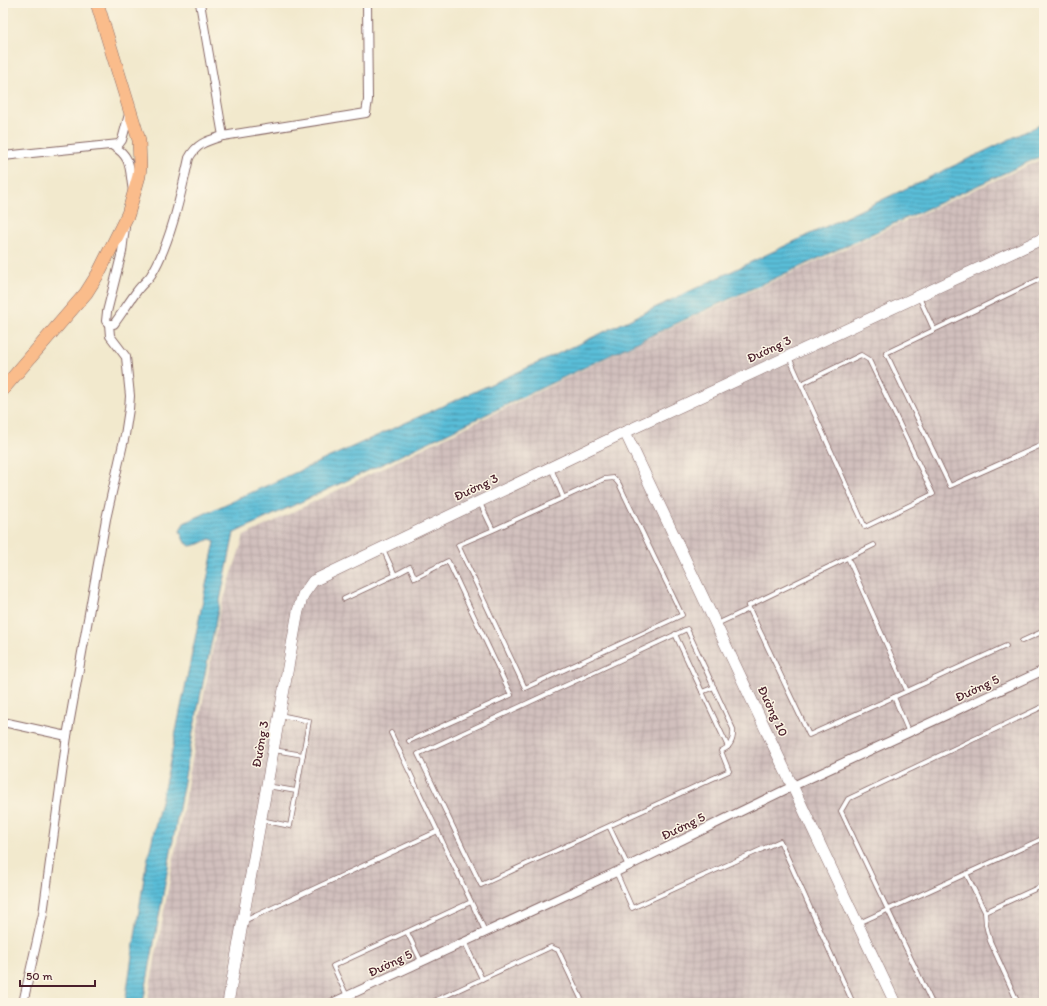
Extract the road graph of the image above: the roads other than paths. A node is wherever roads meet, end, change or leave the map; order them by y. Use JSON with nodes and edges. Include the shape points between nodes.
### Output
{"nodes":[{"id":1,"x":97,"y":3,"type":"edge"},
{"id":2,"x":200,"y":3,"type":"edge"},
{"id":3,"x":367,"y":3,"type":"edge"},
{"id":4,"x":130,"y":110,"type":"junction"},
{"id":5,"x":223,"y":136,"type":"junction"},
{"id":6,"x":113,"y":146,"type":"junction"},
{"id":7,"x":3,"y":156,"type":"edge"},
{"id":8,"x":134,"y":195,"type":"junction"},
{"id":9,"x":126,"y":218,"type":"junction"},
{"id":10,"x":1044,"y":238,"type":"edge"},
{"id":11,"x":1044,"y":276,"type":"edge"},
{"id":12,"x":918,"y":296,"type":"junction"},
{"id":13,"x":109,"y":324,"type":"junction"},
{"id":14,"x":934,"y":330,"type":"junction"},
{"id":15,"x":789,"y":356,"type":"junction"},
{"id":16,"x":801,"y":384,"type":"junction"},
{"id":17,"x":3,"y":389,"type":"edge"},
{"id":18,"x":625,"y":432,"type":"junction"},
{"id":19,"x":1044,"y":444,"type":"edge"},
{"id":20,"x":550,"y":467,"type":"junction"},
{"id":21,"x":563,"y":497,"type":"junction"},
{"id":22,"x":479,"y":501,"type":"junction"},
{"id":23,"x":493,"y":530,"type":"junction"},
{"id":24,"x":874,"y":545,"type":"dead end"},
{"id":25,"x":382,"y":547,"type":"junction"},
{"id":26,"x":848,"y":558,"type":"junction"},
{"id":27,"x":395,"y":575,"type":"junction"},
{"id":28,"x":344,"y":599,"type":"dead end"},
{"id":29,"x":749,"y":608,"type":"junction"},
{"id":30,"x":716,"y":624,"type":"junction"},
{"id":31,"x":1044,"y":631,"type":"edge"},
{"id":32,"x":675,"y":634,"type":"junction"},
{"id":33,"x":1022,"y":641,"type":"dead end"},
{"id":34,"x":1006,"y":646,"type":"dead end"},
{"id":35,"x":1044,"y":670,"type":"edge"},
{"id":36,"x":714,"y":687,"type":"junction"},
{"id":37,"x":907,"y":691,"type":"junction"},
{"id":38,"x":702,"y":692,"type":"junction"},
{"id":39,"x":894,"y":697,"type":"junction"},
{"id":40,"x":1044,"y":706,"type":"edge"},
{"id":41,"x":280,"y":714,"type":"junction"},
{"id":42,"x":3,"y":722,"type":"edge"},
{"id":43,"x":391,"y":733,"type":"dead end"},
{"id":44,"x":910,"y":733,"type":"junction"},
{"id":45,"x":67,"y":736,"type":"junction"},
{"id":46,"x":409,"y":741,"type":"dead end"},
{"id":47,"x":728,"y":747,"type":"junction"},
{"id":48,"x":273,"y":750,"type":"junction"},
{"id":49,"x":303,"y":755,"type":"junction"},
{"id":50,"x":267,"y":786,"type":"junction"},
{"id":51,"x":793,"y":786,"type":"junction"},
{"id":52,"x":296,"y":791,"type":"junction"},
{"id":53,"x":261,"y":820,"type":"junction"},
{"id":54,"x":609,"y":826,"type":"junction"},
{"id":55,"x":438,"y":831,"type":"junction"},
{"id":56,"x":1044,"y":838,"type":"edge"},
{"id":57,"x":628,"y":866,"type":"junction"},
{"id":58,"x":616,"y":872,"type":"junction"},
{"id":59,"x":967,"y":875,"type":"junction"},
{"id":60,"x":1044,"y":885,"type":"edge"},
{"id":61,"x":471,"y":902,"type":"junction"},
{"id":62,"x":888,"y":910,"type":"junction"},
{"id":63,"x":985,"y":912,"type":"junction"},
{"id":64,"x":243,"y":922,"type":"junction"},
{"id":65,"x":858,"y":923,"type":"junction"},
{"id":66,"x":485,"y":931,"type":"junction"},
{"id":67,"x":407,"y":932,"type":"junction"},
{"id":68,"x":464,"y":941,"type":"junction"},
{"id":69,"x":421,"y":961,"type":"junction"},
{"id":70,"x":482,"y":979,"type":"junction"},
{"id":71,"x":347,"y":996,"type":"junction"},
{"id":72,"x":23,"y":1003,"type":"edge"},
{"id":73,"x":228,"y":1003,"type":"edge"},
{"id":74,"x":335,"y":1003,"type":"edge"},
{"id":75,"x":430,"y":1003,"type":"edge"},
{"id":76,"x":583,"y":1003,"type":"edge"},
{"id":77,"x":853,"y":1003,"type":"edge"},
{"id":78,"x":895,"y":1003,"type":"edge"},
{"id":79,"x":932,"y":1003,"type":"edge"},
{"id":80,"x":1018,"y":1003,"type":"edge"}],
"edges":[{"from":1,"to":4,"type":"main road"},
{"from":2,"to":5,"type":"street"},
{"from":3,"to":5,"type":"street","via":[[367,112]]},
{"from":4,"to":6,"type":"street","via":[[122,140]]},
{"from":4,"to":8,"type":"main road","via":[[139,140],[140,156]]},
{"from":5,"to":13,"type":"street","via":[[203,142],[194,149],[189,158],[160,259],[122,315],[114,324]]},
{"from":6,"to":7,"type":"street"},
{"from":6,"to":8,"type":"street","via":[[125,153]]},
{"from":8,"to":9,"type":"main road"},
{"from":9,"to":13,"type":"street","via":[[122,252],[107,312],[106,321]]},
{"from":9,"to":17,"type":"main road","via":[[86,292]]},
{"from":10,"to":12,"type":"street","name":"Đường 3"},
{"from":11,"to":14,"type":"lane"},
{"from":12,"to":14,"type":"lane"},
{"from":12,"to":15,"type":"street","name":"Đường 3"},
{"from":13,"to":45,"type":"street","via":[[110,336],[126,357],[129,409],[106,519]]},
{"from":14,"to":19,"type":"lane","via":[[886,353],[950,486]]},
{"from":15,"to":16,"type":"lane"},
{"from":15,"to":18,"type":"street","name":"Đường 3"},
{"from":16,"to":16,"type":"lane","via":[[861,355],[865,356],[933,494],[865,527]]},
{"from":18,"to":20,"type":"street","name":"Đường 3"},
{"from":18,"to":30,"type":"street","name":"Đường 10"},
{"from":20,"to":21,"type":"lane"},
{"from":20,"to":22,"type":"street","name":"Đường 3"},
{"from":21,"to":23,"type":"lane"},
{"from":21,"to":23,"type":"lane","via":[[610,477],[617,480],[682,615],[525,688],[458,545]]},
{"from":22,"to":23,"type":"lane"},
{"from":22,"to":25,"type":"street","name":"Đường 3"},
{"from":24,"to":26,"type":"lane"},
{"from":25,"to":27,"type":"lane"},
{"from":25,"to":41,"type":"street","name":"Đường 3","via":[[313,580],[303,595]]},
{"from":26,"to":29,"type":"lane","via":[[748,606]]},
{"from":26,"to":37,"type":"lane"},
{"from":27,"to":28,"type":"lane"},
{"from":27,"to":46,"type":"lane","via":[[410,567],[415,578],[448,560],[511,695]]},
{"from":29,"to":30,"type":"lane"},
{"from":29,"to":39,"type":"lane","via":[[808,735]]},
{"from":30,"to":51,"type":"street","name":"Đường 10"},
{"from":31,"to":33,"type":"lane"},
{"from":32,"to":36,"type":"lane","via":[[687,629]]},
{"from":32,"to":38,"type":"lane"},
{"from":32,"to":54,"type":"lane","via":[[418,754],[481,885]]},
{"from":34,"to":37,"type":"lane"},
{"from":35,"to":44,"type":"street","name":"Đường 5"},
{"from":36,"to":38,"type":"lane"},
{"from":36,"to":47,"type":"lane","via":[[733,729],[734,735]]},
{"from":37,"to":39,"type":"lane"},
{"from":38,"to":47,"type":"lane"},
{"from":39,"to":44,"type":"lane"},
{"from":40,"to":62,"type":"lane","via":[[848,799],[841,811]]},
{"from":41,"to":48,"type":"street","name":"Đường 3"},
{"from":41,"to":49,"type":"lane","via":[[309,721]]},
{"from":42,"to":45,"type":"street"},
{"from":43,"to":55,"type":"lane"},
{"from":44,"to":51,"type":"street","name":"Đường 5"},
{"from":45,"to":72,"type":"street","via":[[43,914]]},
{"from":47,"to":54,"type":"lane","via":[[721,752],[729,771]]},
{"from":48,"to":49,"type":"lane"},
{"from":48,"to":50,"type":"street","name":"Đường 3"},
{"from":49,"to":52,"type":"lane"},
{"from":50,"to":52,"type":"lane"},
{"from":50,"to":53,"type":"street","name":"Đường 3"},
{"from":51,"to":57,"type":"street","name":"Đường 5"},
{"from":51,"to":65,"type":"street","name":"Đường 10"},
{"from":52,"to":53,"type":"lane","via":[[290,826]]},
{"from":53,"to":64,"type":"street","name":"Đường 3"},
{"from":54,"to":57,"type":"lane"},
{"from":55,"to":61,"type":"lane"},
{"from":55,"to":64,"type":"lane"},
{"from":56,"to":59,"type":"lane"},
{"from":57,"to":58,"type":"street","name":"Đường 5"},
{"from":58,"to":66,"type":"street","name":"Đường 5"},
{"from":58,"to":77,"type":"lane","via":[[632,908],[780,841]]},
{"from":59,"to":62,"type":"lane"},
{"from":59,"to":63,"type":"lane"},
{"from":60,"to":63,"type":"lane"},
{"from":61,"to":66,"type":"lane"},
{"from":61,"to":67,"type":"lane"},
{"from":62,"to":65,"type":"lane"},
{"from":62,"to":79,"type":"lane"},
{"from":63,"to":80,"type":"lane","via":[[990,941]]},
{"from":64,"to":73,"type":"street","name":"Đường 3"},
{"from":65,"to":78,"type":"street","name":"Đường 10"},
{"from":66,"to":68,"type":"street","name":"Đường 5"},
{"from":67,"to":69,"type":"lane"},
{"from":67,"to":71,"type":"lane","via":[[333,966]]},
{"from":68,"to":69,"type":"street","name":"Đường 5"},
{"from":68,"to":70,"type":"lane"},
{"from":69,"to":71,"type":"street","name":"Đường 5"},
{"from":70,"to":75,"type":"lane"},
{"from":70,"to":76,"type":"lane","via":[[551,947],[558,950]]},
{"from":71,"to":74,"type":"street","name":"Đường 5"}]}
